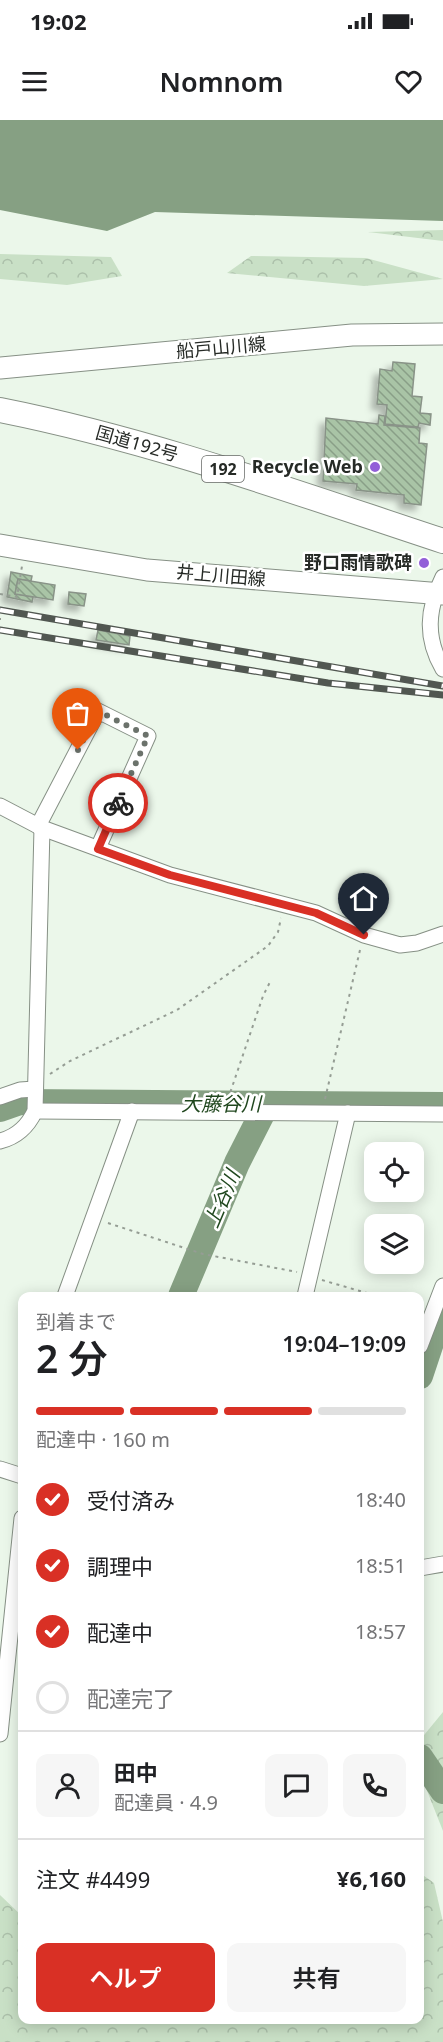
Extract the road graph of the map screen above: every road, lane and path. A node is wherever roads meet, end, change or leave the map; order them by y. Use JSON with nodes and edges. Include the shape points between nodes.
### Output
{"nodes":[{"id":1,"x":443,"y":334,"type":"edge"},
{"id":2,"x":0,"y":368,"type":"edge"},
{"id":3,"x":0,"y":410,"type":"edge"},
{"id":4,"x":443,"y":541,"type":"edge"},
{"id":5,"x":0,"y":545,"type":"edge"},
{"id":6,"x":24,"y":549,"type":"junction"},
{"id":7,"x":440,"y":588,"type":"edge"},
{"id":8,"x":2,"y":594,"type":"edge"},
{"id":9,"x":443,"y":669,"type":"edge"},
{"id":10,"x":0,"y":806,"type":"edge"},
{"id":11,"x":40,"y":827,"type":"junction"},
{"id":12,"x":98,"y":849,"type":"junction"},
{"id":13,"x":285,"y":904,"type":"junction"},
{"id":14,"x":443,"y":934,"type":"edge"},
{"id":15,"x":364,"y":935,"type":"junction"},
{"id":16,"x":271,"y":980,"type":"dead end"},
{"id":17,"x":0,"y":1097,"type":"edge"},
{"id":18,"x":228,"y":1098,"type":"dead end"},
{"id":19,"x":35,"y":1101,"type":"junction"},
{"id":20,"x":325,"y":1101,"type":"dead end"},
{"id":21,"x":132,"y":1111,"type":"junction"},
{"id":22,"x":348,"y":1113,"type":"junction"},
{"id":23,"x":443,"y":1114,"type":"edge"},
{"id":24,"x":0,"y":1141,"type":"edge"},
{"id":25,"x":93,"y":1218,"type":"junction"},
{"id":26,"x":310,"y":1276,"type":"junction"},
{"id":27,"x":443,"y":1286,"type":"edge"},
{"id":28,"x":66,"y":1292,"type":"edge"},
{"id":29,"x":306,"y":1292,"type":"edge"},
{"id":30,"x":364,"y":1292,"type":"edge"},
{"id":31,"x":424,"y":1336,"type":"edge"},
{"id":32,"x":0,"y":1470,"type":"edge"},
{"id":33,"x":18,"y":1475,"type":"edge"},
{"id":34,"x":443,"y":1564,"type":"edge"},
{"id":35,"x":424,"y":1567,"type":"edge"},
{"id":36,"x":18,"y":1570,"type":"edge"},
{"id":37,"x":10,"y":1675,"type":"edge"},
{"id":38,"x":0,"y":1734,"type":"edge"}],
"edges":[{"from":1,"to":2,"type":"main road","name":"船戸山川線","via":[[352,335]]},
{"from":3,"to":4,"type":"highway","name":"国道192号","number":"192","via":[[221,468]]},
{"from":5,"to":6,"type":"main road","name":"井上川田線"},
{"from":6,"to":7,"type":"main road","name":"井上川田線","via":[[147,570]]},
{"from":6,"to":8,"type":"path","via":[[17,597]]},
{"from":7,"to":9,"type":"street","via":[[429,620],[432,649]]},
{"from":10,"to":11,"type":"street"},
{"from":11,"to":12,"type":"street"},
{"from":11,"to":12,"type":"street","via":[[98,711],[148,736]]},
{"from":11,"to":19,"type":"street"},
{"from":12,"to":13,"type":"street","via":[[170,875]]},
{"from":13,"to":15,"type":"street"},
{"from":13,"to":19,"type":"path","via":[[278,932],[268,946],[177,1010],[70,1061],[52,1073]]},
{"from":14,"to":15,"type":"street","via":[[400,945]]},
{"from":15,"to":20,"type":"path"},
{"from":16,"to":18,"type":"path"},
{"from":17,"to":19,"type":"street","via":[[20,1090]]},
{"from":19,"to":21,"type":"street"},
{"from":19,"to":24,"type":"street","via":[[29,1124]]},
{"from":21,"to":22,"type":"street"},
{"from":21,"to":25,"type":"street"},
{"from":22,"to":23,"type":"street"},
{"from":22,"to":26,"type":"street"},
{"from":25,"to":26,"type":"path","via":[[203,1254]]},
{"from":25,"to":28,"type":"street"},
{"from":26,"to":29,"type":"street"},
{"from":26,"to":30,"type":"path"},
{"from":27,"to":31,"type":"street"},
{"from":32,"to":33,"type":"street"},
{"from":34,"to":35,"type":"street"},
{"from":36,"to":37,"type":"street"},
{"from":37,"to":38,"type":"street"}]}
